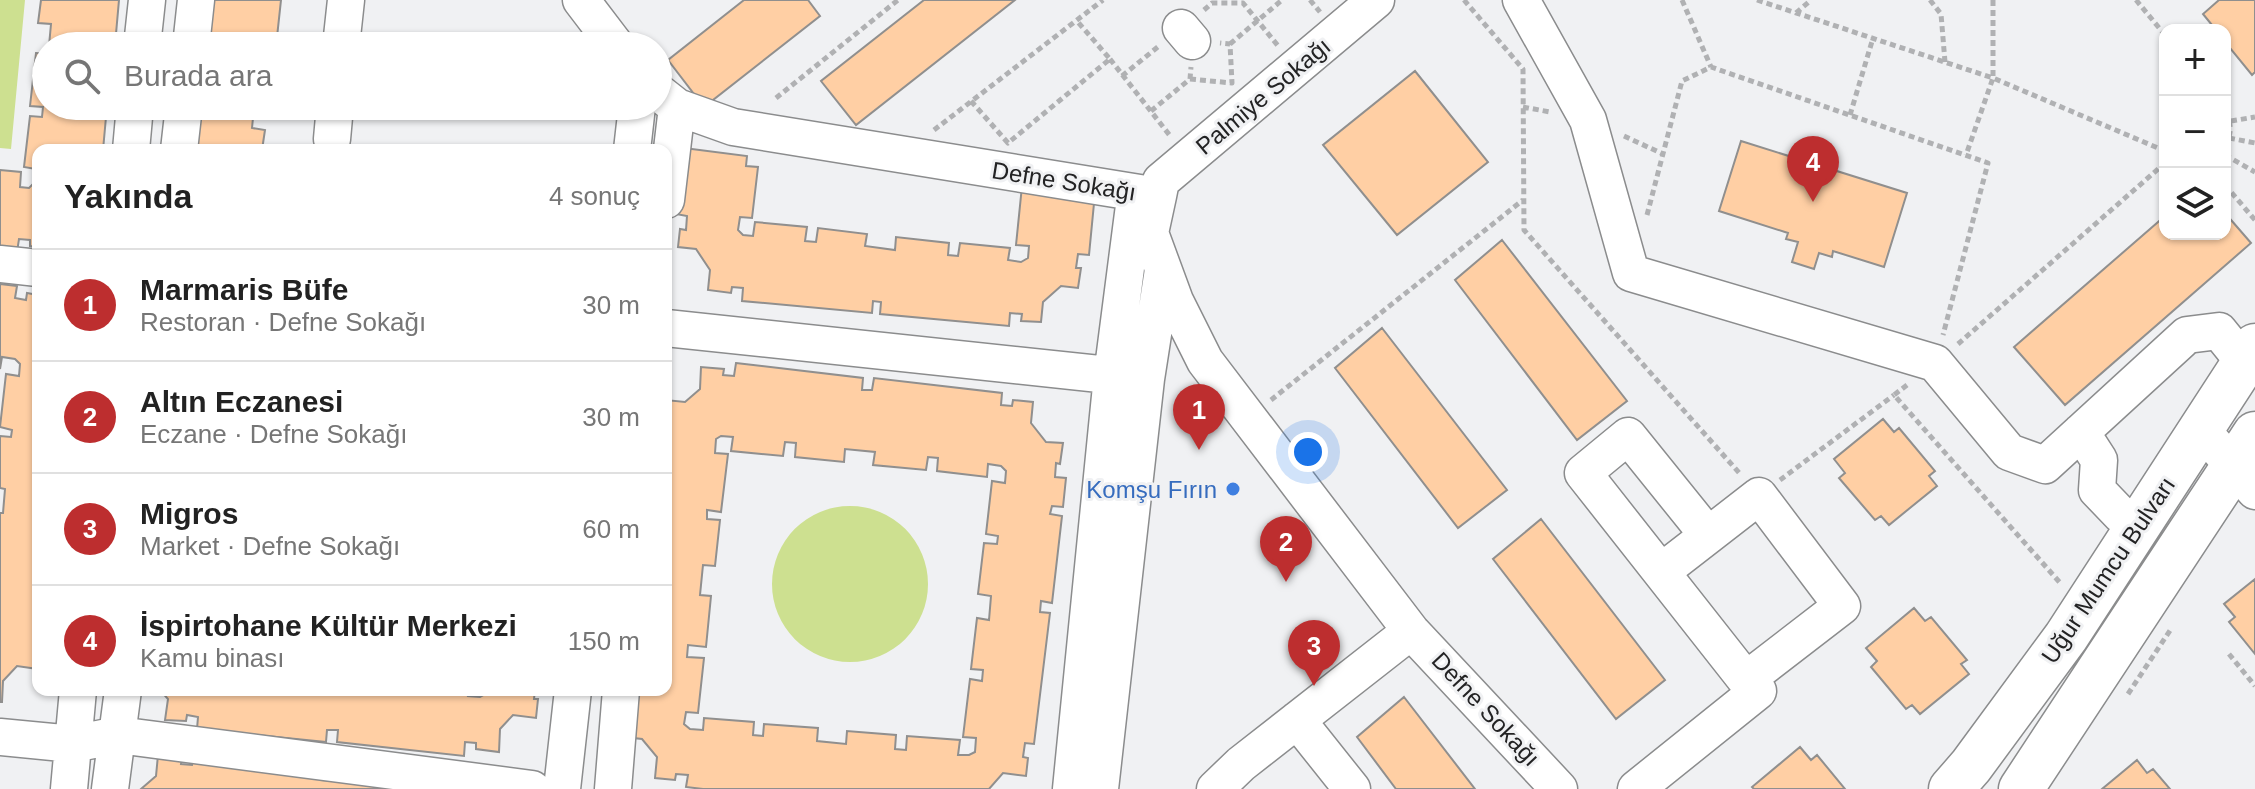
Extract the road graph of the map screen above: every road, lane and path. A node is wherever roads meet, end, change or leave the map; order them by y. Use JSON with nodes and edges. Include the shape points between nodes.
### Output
{"nodes":[{"id":1,"x":147,"y":0,"type":"edge"},
{"id":2,"x":196,"y":0,"type":"edge"},
{"id":3,"x":346,"y":0,"type":"edge"},
{"id":4,"x":581,"y":0,"type":"edge"},
{"id":5,"x":898,"y":0,"type":"edge"},
{"id":6,"x":1103,"y":0,"type":"edge"},
{"id":7,"x":1282,"y":0,"type":"edge"},
{"id":8,"x":1376,"y":0,"type":"edge"},
{"id":9,"x":1521,"y":0,"type":"edge"},
{"id":10,"x":1538,"y":0,"type":"edge"},
{"id":11,"x":1547,"y":0,"type":"edge"},
{"id":12,"x":1682,"y":0,"type":"edge"},
{"id":13,"x":1757,"y":0,"type":"edge"},
{"id":14,"x":1811,"y":0,"type":"edge"},
{"id":15,"x":1930,"y":0,"type":"edge"},
{"id":16,"x":1993,"y":0,"type":"edge"},
{"id":17,"x":2136,"y":0,"type":"edge"},
{"id":18,"x":1796,"y":13,"type":"junction"},
{"id":19,"x":1077,"y":21,"type":"junction"},
{"id":20,"x":2159,"y":28,"type":"edge"},
{"id":21,"x":144,"y":32,"type":"edge"},
{"id":22,"x":193,"y":32,"type":"edge"},
{"id":23,"x":343,"y":32,"type":"edge"},
{"id":24,"x":605,"y":32,"type":"edge"},
{"id":25,"x":1873,"y":38,"type":"junction"},
{"id":26,"x":1230,"y":44,"type":"dead end"},
{"id":27,"x":1110,"y":59,"type":"junction"},
{"id":28,"x":1945,"y":62,"type":"junction"},
{"id":29,"x":1711,"y":67,"type":"junction"},
{"id":30,"x":1993,"y":78,"type":"junction"},
{"id":31,"x":776,"y":98,"type":"dead end"},
{"id":32,"x":672,"y":101,"type":"edge"},
{"id":33,"x":971,"y":101,"type":"junction"},
{"id":34,"x":1850,"y":115,"type":"junction"},
{"id":35,"x":2255,"y":117,"type":"edge"},
{"id":36,"x":134,"y":120,"type":"edge"},
{"id":37,"x":182,"y":120,"type":"edge"},
{"id":38,"x":635,"y":120,"type":"edge"},
{"id":39,"x":668,"y":120,"type":"edge"},
{"id":40,"x":2231,"y":121,"type":"edge"},
{"id":41,"x":2231,"y":141,"type":"edge"},
{"id":42,"x":2255,"y":143,"type":"edge"},
{"id":43,"x":132,"y":144,"type":"edge"},
{"id":44,"x":180,"y":144,"type":"edge"},
{"id":45,"x":633,"y":144,"type":"edge"},
{"id":46,"x":667,"y":144,"type":"edge"},
{"id":47,"x":2159,"y":148,"type":"edge"},
{"id":48,"x":901,"y":154,"type":"junction"},
{"id":49,"x":1966,"y":155,"type":"junction"},
{"id":50,"x":1188,"y":158,"type":"junction"},
{"id":51,"x":2231,"y":158,"type":"edge"},
{"id":52,"x":2159,"y":168,"type":"edge"},
{"id":53,"x":2255,"y":172,"type":"edge"},
{"id":54,"x":2231,"y":192,"type":"edge"},
{"id":55,"x":1146,"y":194,"type":"junction"},
{"id":56,"x":1523,"y":200,"type":"dead end"},
{"id":57,"x":2255,"y":220,"type":"edge"},
{"id":58,"x":0,"y":264,"type":"edge"},
{"id":59,"x":32,"y":267,"type":"edge"},
{"id":60,"x":1163,"y":269,"type":"junction"},
{"id":61,"x":1631,"y":273,"type":"junction"},
{"id":62,"x":672,"y":329,"type":"edge"},
{"id":63,"x":2250,"y":354,"type":"edge"},
{"id":64,"x":1935,"y":363,"type":"junction"},
{"id":65,"x":1129,"y":377,"type":"junction"},
{"id":66,"x":1249,"y":418,"type":"junction"},
{"id":67,"x":2201,"y":429,"type":"junction"},
{"id":68,"x":2081,"y":432,"type":"junction"},
{"id":69,"x":2248,"y":464,"type":"edge"},
{"id":70,"x":2121,"y":515,"type":"dead end"},
{"id":71,"x":1707,"y":534,"type":"junction"},
{"id":72,"x":1661,"y":572,"type":"junction"},
{"id":73,"x":2084,"y":609,"type":"junction"},
{"id":74,"x":1411,"y":631,"type":"junction"},
{"id":75,"x":2229,"y":654,"type":"dead end"},
{"id":76,"x":1746,"y":680,"type":"junction"},
{"id":77,"x":2255,"y":686,"type":"edge"},
{"id":78,"x":77,"y":696,"type":"edge"},
{"id":79,"x":122,"y":696,"type":"edge"},
{"id":80,"x":572,"y":696,"type":"edge"},
{"id":81,"x":621,"y":696,"type":"edge"},
{"id":82,"x":1297,"y":720,"type":"junction"},
{"id":83,"x":118,"y":735,"type":"junction"},
{"id":84,"x":0,"y":737,"type":"edge"},
{"id":85,"x":73,"y":744,"type":"junction"},
{"id":86,"x":69,"y":789,"type":"edge"},
{"id":87,"x":110,"y":789,"type":"edge"},
{"id":88,"x":532,"y":789,"type":"edge"},
{"id":89,"x":562,"y":789,"type":"edge"},
{"id":90,"x":613,"y":789,"type":"edge"},
{"id":91,"x":1071,"y":789,"type":"edge"},
{"id":92,"x":1100,"y":789,"type":"edge"},
{"id":93,"x":1215,"y":789,"type":"edge"},
{"id":94,"x":1352,"y":789,"type":"edge"},
{"id":95,"x":1559,"y":789,"type":"edge"},
{"id":96,"x":1636,"y":789,"type":"edge"},
{"id":97,"x":1951,"y":789,"type":"edge"},
{"id":98,"x":2021,"y":789,"type":"edge"}],
"edges":[{"from":1,"to":21,"type":"street"},
{"from":2,"to":22,"type":"street"},
{"from":3,"to":23,"type":"street"},
{"from":4,"to":24,"type":"street"},
{"from":5,"to":31,"type":"path"},
{"from":6,"to":19,"type":"path"},
{"from":7,"to":26,"type":"path"},
{"from":8,"to":50,"type":"street","name":"Palmiye Sokağı"},
{"from":9,"to":61,"type":"street","via":[[1588,120]]},
{"from":10,"to":11,"type":"street"},
{"from":12,"to":29,"type":"path"},
{"from":13,"to":18,"type":"path"},
{"from":14,"to":18,"type":"path"},
{"from":15,"to":28,"type":"path","via":[[1941,14]]},
{"from":16,"to":30,"type":"path"},
{"from":17,"to":20,"type":"path"},
{"from":18,"to":25,"type":"path"},
{"from":19,"to":27,"type":"path"},
{"from":19,"to":33,"type":"path"},
{"from":25,"to":28,"type":"path"},
{"from":25,"to":34,"type":"path"},
{"from":27,"to":33,"type":"path","via":[[1008,143]]},
{"from":27,"to":50,"type":"path"},
{"from":28,"to":30,"type":"path"},
{"from":29,"to":34,"type":"path"},
{"from":29,"to":61,"type":"path","via":[[1682,81]]},
{"from":30,"to":47,"type":"path"},
{"from":30,"to":49,"type":"path"},
{"from":32,"to":48,"type":"street","name":"Defne Sokağı","via":[[733,127]]},
{"from":33,"to":48,"type":"path"},
{"from":34,"to":49,"type":"path"},
{"from":35,"to":40,"type":"path"},
{"from":36,"to":43,"type":"street"},
{"from":37,"to":44,"type":"street"},
{"from":38,"to":45,"type":"street"},
{"from":39,"to":46,"type":"street"},
{"from":41,"to":42,"type":"path"},
{"from":48,"to":55,"type":"street","name":"Defne Sokağı"},
{"from":49,"to":64,"type":"path","via":[[1988,163]]},
{"from":50,"to":55,"type":"street","name":"Palmiye Sokağı"},
{"from":51,"to":53,"type":"path"},
{"from":52,"to":64,"type":"path"},
{"from":54,"to":57,"type":"path"},
{"from":55,"to":60,"type":"street","name":"Defne Sokağı","via":[[1150,233]]},
{"from":55,"to":65,"type":"street"},
{"from":56,"to":66,"type":"path"},
{"from":58,"to":59,"type":"street"},
{"from":60,"to":65,"type":"street"},
{"from":60,"to":66,"type":"street","name":"Defne Sokağı","via":[[1205,361]]},
{"from":61,"to":64,"type":"street"},
{"from":62,"to":65,"type":"street"},
{"from":63,"to":67,"type":"main road","name":"Uğur Mumcu Bulvarı"},
{"from":63,"to":68,"type":"street","via":[[2219,331],[2187,335]]},
{"from":64,"to":68,"type":"street","via":[[2009,452],[2045,465]]},
{"from":64,"to":73,"type":"path","via":[[1894,395]]},
{"from":65,"to":91,"type":"street"},
{"from":65,"to":92,"type":"street"},
{"from":66,"to":74,"type":"street","name":"Defne Sokağı"},
{"from":67,"to":69,"type":"street"},
{"from":67,"to":73,"type":"main road","name":"Uğur Mumcu Bulvarı"},
{"from":68,"to":70,"type":"street","via":[[2099,460],[2097,490]]},
{"from":69,"to":98,"type":"main road","name":"Uğur Mumcu Bulvarı"},
{"from":71,"to":72,"type":"street"},
{"from":71,"to":72,"type":"street","via":[[1628,436],[1594,463],[1583,473]]},
{"from":71,"to":76,"type":"street","via":[[1759,496],[1842,606]]},
{"from":72,"to":76,"type":"street"},
{"from":73,"to":97,"type":"main road","name":"Uğur Mumcu Bulvarı"},
{"from":74,"to":82,"type":"street","name":"Defne Sokağı"},
{"from":74,"to":95,"type":"street","name":"Defne Sokağı"},
{"from":75,"to":77,"type":"path"},
{"from":76,"to":96,"type":"street","via":[[1758,691]]},
{"from":78,"to":85,"type":"street"},
{"from":79,"to":83,"type":"street"},
{"from":80,"to":89,"type":"street"},
{"from":81,"to":90,"type":"street"},
{"from":82,"to":93,"type":"street","name":"Defne Sokağı"},
{"from":82,"to":94,"type":"street"},
{"from":83,"to":85,"type":"street"},
{"from":83,"to":87,"type":"street"},
{"from":83,"to":88,"type":"street"},
{"from":84,"to":85,"type":"street"},
{"from":85,"to":86,"type":"street"}]}
